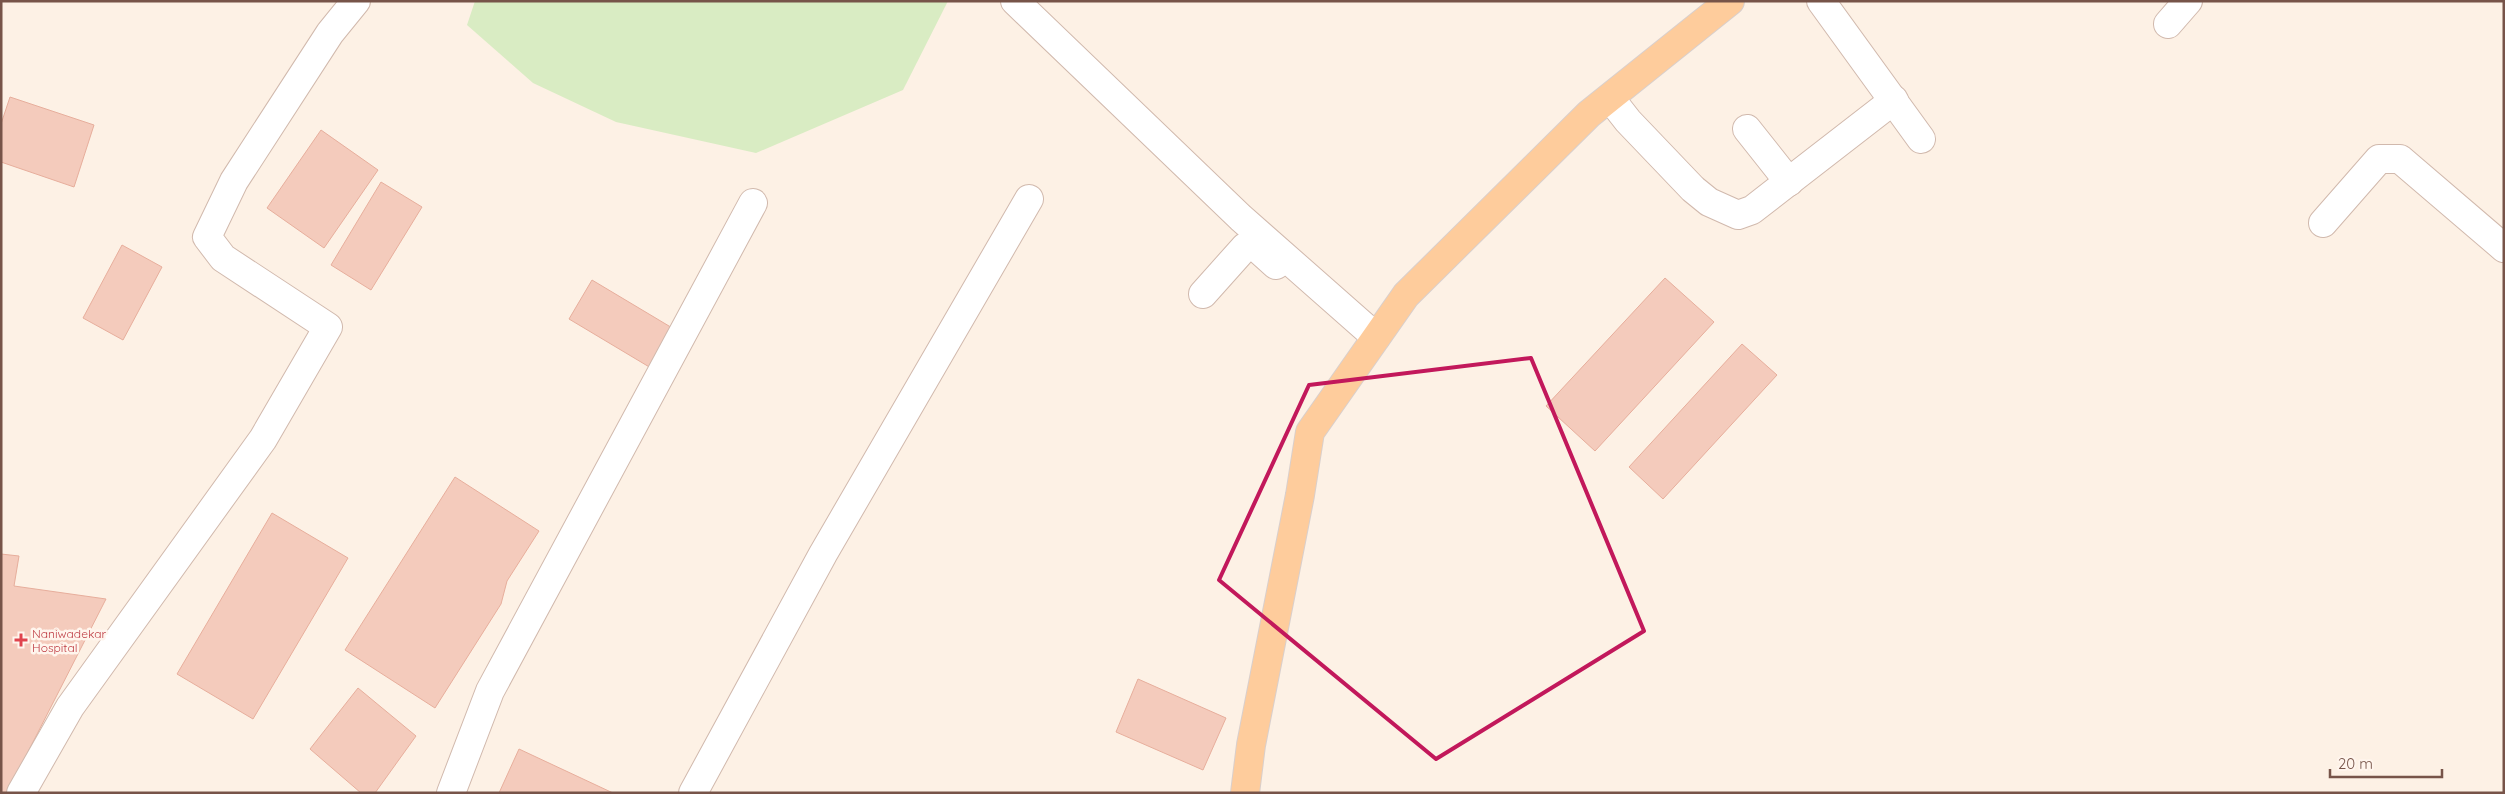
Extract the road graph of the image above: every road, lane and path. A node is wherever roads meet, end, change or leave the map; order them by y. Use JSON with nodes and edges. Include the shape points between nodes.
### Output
{"nodes":[{"id":1,"x":356,"y":1,"type":"edge"},
{"id":2,"x":1016,"y":1,"type":"edge"},
{"id":3,"x":1730,"y":1,"type":"edge"},
{"id":4,"x":1821,"y":1,"type":"edge"},
{"id":5,"x":2188,"y":1,"type":"edge"},
{"id":6,"x":2168,"y":24,"type":"dead end"},
{"id":7,"x":1610,"y":98,"type":"junction"},
{"id":8,"x":1894,"y":100,"type":"junction"},
{"id":9,"x":1747,"y":129,"type":"dead end"},
{"id":10,"x":1921,"y":139,"type":"dead end"},
{"id":11,"x":1789,"y":182,"type":"junction"},
{"id":12,"x":1029,"y":199,"type":"dead end"},
{"id":13,"x":753,"y":203,"type":"dead end"},
{"id":14,"x":2323,"y":223,"type":"dead end"},
{"id":15,"x":2504,"y":248,"type":"edge"},
{"id":16,"x":1203,"y":294,"type":"dead end"},
{"id":17,"x":1373,"y":342,"type":"junction"},
{"id":18,"x":21,"y":793,"type":"edge"},
{"id":19,"x":451,"y":793,"type":"edge"},
{"id":20,"x":693,"y":793,"type":"edge"},
{"id":21,"x":1245,"y":793,"type":"edge"}],
"edges":[{"from":1,"to":18,"type":"street","via":[[330,33],[234,181],[207,237],[223,258],[328,327],[264,439],[70,707]]},
{"from":2,"to":17,"type":"street"},
{"from":3,"to":7,"type":"main road"},
{"from":4,"to":8,"type":"street"},
{"from":5,"to":6,"type":"street"},
{"from":7,"to":11,"type":"street","via":[[1693,189],[1723,210],[1738,215],[1752,210]]},
{"from":7,"to":17,"type":"main road","via":[[1589,114],[1406,296]]},
{"from":8,"to":10,"type":"street"},
{"from":8,"to":11,"type":"street"},
{"from":9,"to":11,"type":"street"},
{"from":12,"to":20,"type":"street","via":[[822,554]]},
{"from":13,"to":19,"type":"street","via":[[490,691]]},
{"from":14,"to":15,"type":"street","via":[[2380,159],[2400,159]]},
{"from":16,"to":17,"type":"street","via":[[1245,247],[1256,247]]},
{"from":17,"to":21,"type":"main road","via":[[1310,432],[1251,745]]}]}
